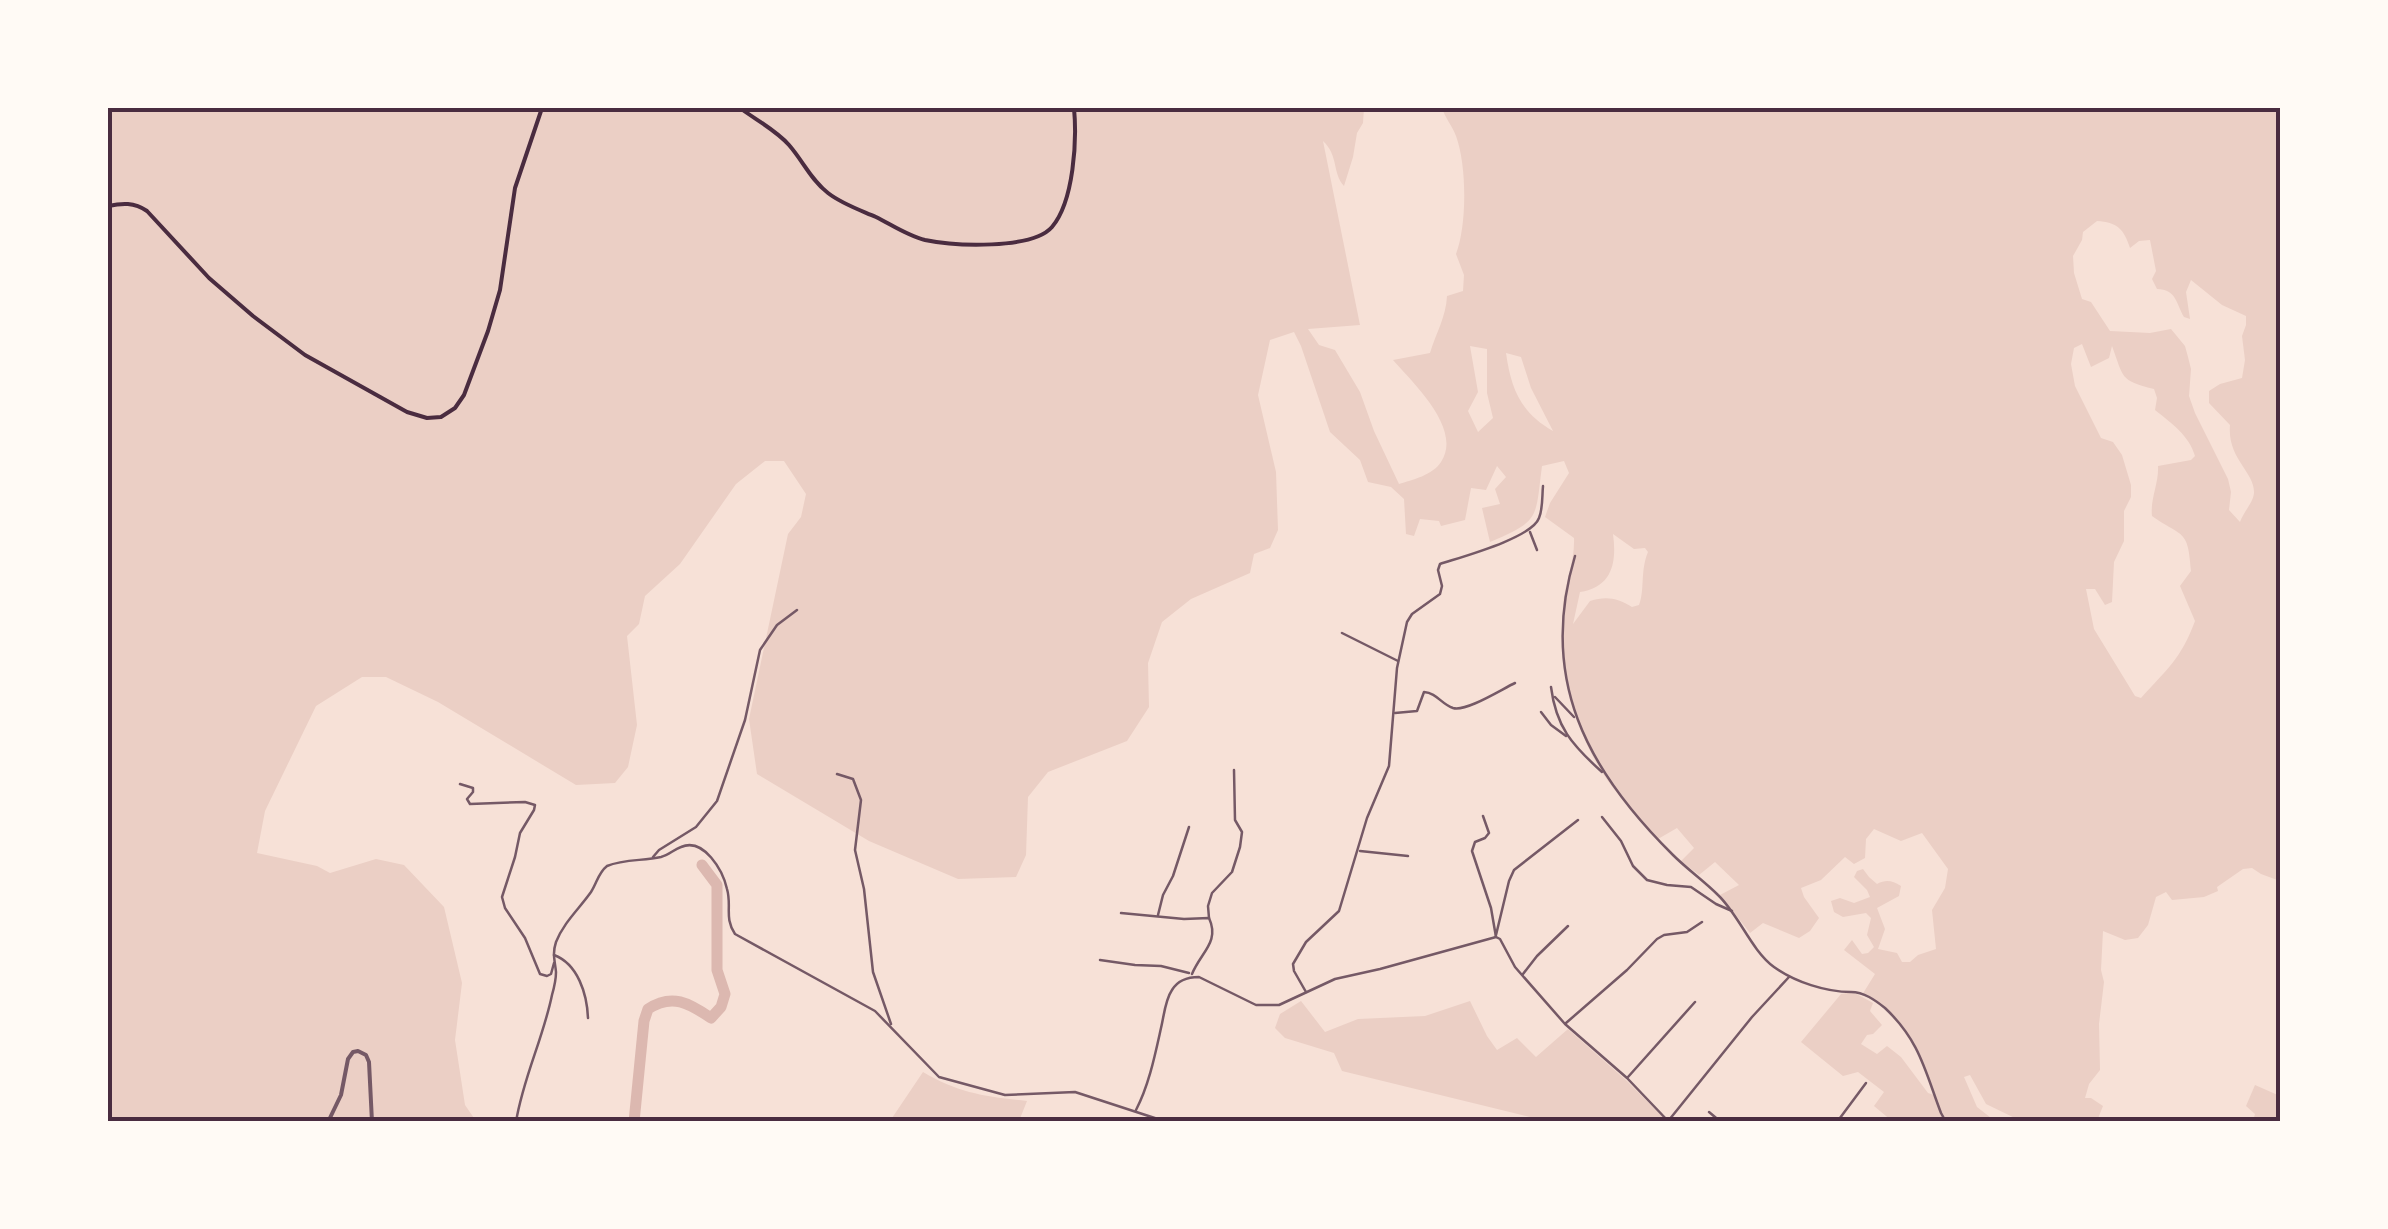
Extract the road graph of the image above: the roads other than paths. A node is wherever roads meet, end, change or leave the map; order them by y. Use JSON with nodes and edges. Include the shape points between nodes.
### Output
{"nodes":[{"id":1,"x":542,"y":108,"type":"edge"},
{"id":2,"x":740,"y":108,"type":"edge"},
{"id":3,"x":1074,"y":108,"type":"edge"},
{"id":4,"x":108,"y":206,"type":"edge"},
{"id":5,"x":1543,"y":486,"type":"dead end"},
{"id":6,"x":1528,"y":531,"type":"junction"},
{"id":7,"x":1537,"y":550,"type":"dead end"},
{"id":8,"x":1575,"y":556,"type":"dead end"},
{"id":9,"x":798,"y":610,"type":"dead end"},
{"id":10,"x":1342,"y":633,"type":"dead end"},
{"id":11,"x":1398,"y":660,"type":"junction"},
{"id":12,"x":1515,"y":683,"type":"dead end"},
{"id":13,"x":1551,"y":686,"type":"dead end"},
{"id":14,"x":1552,"y":695,"type":"junction"},
{"id":15,"x":1541,"y":712,"type":"dead end"},
{"id":16,"x":1393,"y":714,"type":"junction"},
{"id":17,"x":1578,"y":722,"type":"junction"},
{"id":18,"x":1567,"y":737,"type":"junction"},
{"id":19,"x":1234,"y":770,"type":"dead end"},
{"id":20,"x":1603,"y":773,"type":"junction"},
{"id":21,"x":837,"y":774,"type":"dead end"},
{"id":22,"x":460,"y":784,"type":"dead end"},
{"id":23,"x":1483,"y":816,"type":"dead end"},
{"id":24,"x":1602,"y":817,"type":"dead end"},
{"id":25,"x":1578,"y":820,"type":"dead end"},
{"id":26,"x":1189,"y":827,"type":"dead end"},
{"id":27,"x":1357,"y":851,"type":"junction"},
{"id":28,"x":1408,"y":856,"type":"dead end"},
{"id":29,"x":652,"y":858,"type":"junction"},
{"id":30,"x":1733,"y":911,"type":"junction"},
{"id":31,"x":1121,"y":914,"type":"dead end"},
{"id":32,"x":1158,"y":916,"type":"junction"},
{"id":33,"x":1209,"y":918,"type":"junction"},
{"id":34,"x":1702,"y":922,"type":"dead end"},
{"id":35,"x":1568,"y":926,"type":"dead end"},
{"id":36,"x":1496,"y":936,"type":"junction"},
{"id":37,"x":554,"y":954,"type":"junction"},
{"id":38,"x":1100,"y":960,"type":"dead end"},
{"id":39,"x":554,"y":963,"type":"junction"},
{"id":40,"x":1192,"y":975,"type":"junction"},
{"id":41,"x":1522,"y":975,"type":"junction"},
{"id":42,"x":1790,"y":976,"type":"junction"},
{"id":43,"x":1306,"y":992,"type":"junction"},
{"id":44,"x":1695,"y":1002,"type":"dead end"},
{"id":45,"x":588,"y":1018,"type":"dead end"},
{"id":46,"x":1565,"y":1024,"type":"junction"},
{"id":47,"x":893,"y":1029,"type":"junction"},
{"id":48,"x":1627,"y":1078,"type":"junction"},
{"id":49,"x":1866,"y":1082,"type":"dead end"},
{"id":50,"x":1136,"y":1112,"type":"junction"},
{"id":51,"x":1708,"y":1112,"type":"dead end"},
{"id":52,"x":1668,"y":1121,"type":"edge"},
{"id":53,"x":328,"y":1122,"type":"edge"},
{"id":54,"x":372,"y":1122,"type":"edge"},
{"id":55,"x":516,"y":1122,"type":"edge"},
{"id":56,"x":1167,"y":1122,"type":"edge"},
{"id":57,"x":1720,"y":1122,"type":"edge"},
{"id":58,"x":1837,"y":1122,"type":"edge"},
{"id":59,"x":1946,"y":1122,"type":"edge"}],
"edges":[{"from":1,"to":4,"type":"main road","via":[[515,188],[488,331],[464,395],[441,417],[406,412],[314,361],[209,278],[147,211],[134,204]]},
{"from":2,"to":3,"type":"main road","via":[[783,139],[838,200],[927,240],[1000,244],[1037,238],[1059,217],[1071,174]]},
{"from":5,"to":6,"type":"street","via":[[1540,514]]},
{"from":6,"to":7,"type":"street"},
{"from":6,"to":11,"type":"street","via":[[1440,564],[1440,594],[1409,618]]},
{"from":8,"to":17,"type":"street","via":[[1563,618],[1566,678]]},
{"from":9,"to":29,"type":"street","via":[[760,650],[745,720],[711,812]]},
{"from":10,"to":11,"type":"street"},
{"from":11,"to":16,"type":"street"},
{"from":12,"to":16,"type":"street","via":[[1460,709],[1424,692],[1417,710]]},
{"from":13,"to":14,"type":"street"},
{"from":14,"to":17,"type":"street"},
{"from":14,"to":18,"type":"street"},
{"from":15,"to":18,"type":"street"},
{"from":16,"to":27,"type":"street","via":[[1389,766]]},
{"from":17,"to":20,"type":"street"},
{"from":18,"to":20,"type":"street"},
{"from":19,"to":33,"type":"street","via":[[1240,847],[1232,872],[1212,893]]},
{"from":20,"to":30,"type":"street","via":[[1658,839]]},
{"from":21,"to":47,"type":"street","via":[[853,779],[861,800],[855,850],[872,972]]},
{"from":22,"to":39,"type":"street","via":[[473,788],[467,800],[474,805],[534,805],[502,897],[540,974],[550,974]]},
{"from":23,"to":36,"type":"street","via":[[1488,832],[1472,851]]},
{"from":24,"to":30,"type":"street","via":[[1647,880],[1690,887]]},
{"from":25,"to":36,"type":"street","via":[[1514,870]]},
{"from":26,"to":32,"type":"street"},
{"from":27,"to":28,"type":"street"},
{"from":27,"to":43,"type":"street","via":[[1339,911],[1293,964]]},
{"from":29,"to":37,"type":"street","via":[[604,868]]},
{"from":29,"to":47,"type":"street","via":[[687,845],[702,849],[727,886],[735,934],[863,1003]]},
{"from":30,"to":42,"type":"street","via":[[1768,963]]},
{"from":31,"to":32,"type":"street"},
{"from":32,"to":33,"type":"street"},
{"from":33,"to":40,"type":"street","via":[[1212,938]]},
{"from":34,"to":46,"type":"street","via":[[1656,939]]},
{"from":35,"to":41,"type":"street"},
{"from":36,"to":41,"type":"street"},
{"from":36,"to":43,"type":"street"},
{"from":37,"to":39,"type":"street"},
{"from":37,"to":45,"type":"street","via":[[582,986]]},
{"from":38,"to":40,"type":"street"},
{"from":39,"to":55,"type":"street","via":[[548,1012]]},
{"from":40,"to":43,"type":"street","via":[[1262,1006]]},
{"from":40,"to":50,"type":"street","via":[[1170,992]]},
{"from":41,"to":46,"type":"street"},
{"from":42,"to":52,"type":"street"},
{"from":42,"to":59,"type":"street","via":[[1869,997],[1902,1024]]},
{"from":44,"to":48,"type":"street"},
{"from":46,"to":48,"type":"street"},
{"from":47,"to":50,"type":"street","via":[[949,1080],[1005,1096],[1075,1092]]},
{"from":48,"to":52,"type":"street"},
{"from":49,"to":58,"type":"street"},
{"from":50,"to":56,"type":"street"},
{"from":51,"to":57,"type":"street"},
{"from":53,"to":54,"type":"street","via":[[348,1059],[358,1051],[369,1062]]}]}
